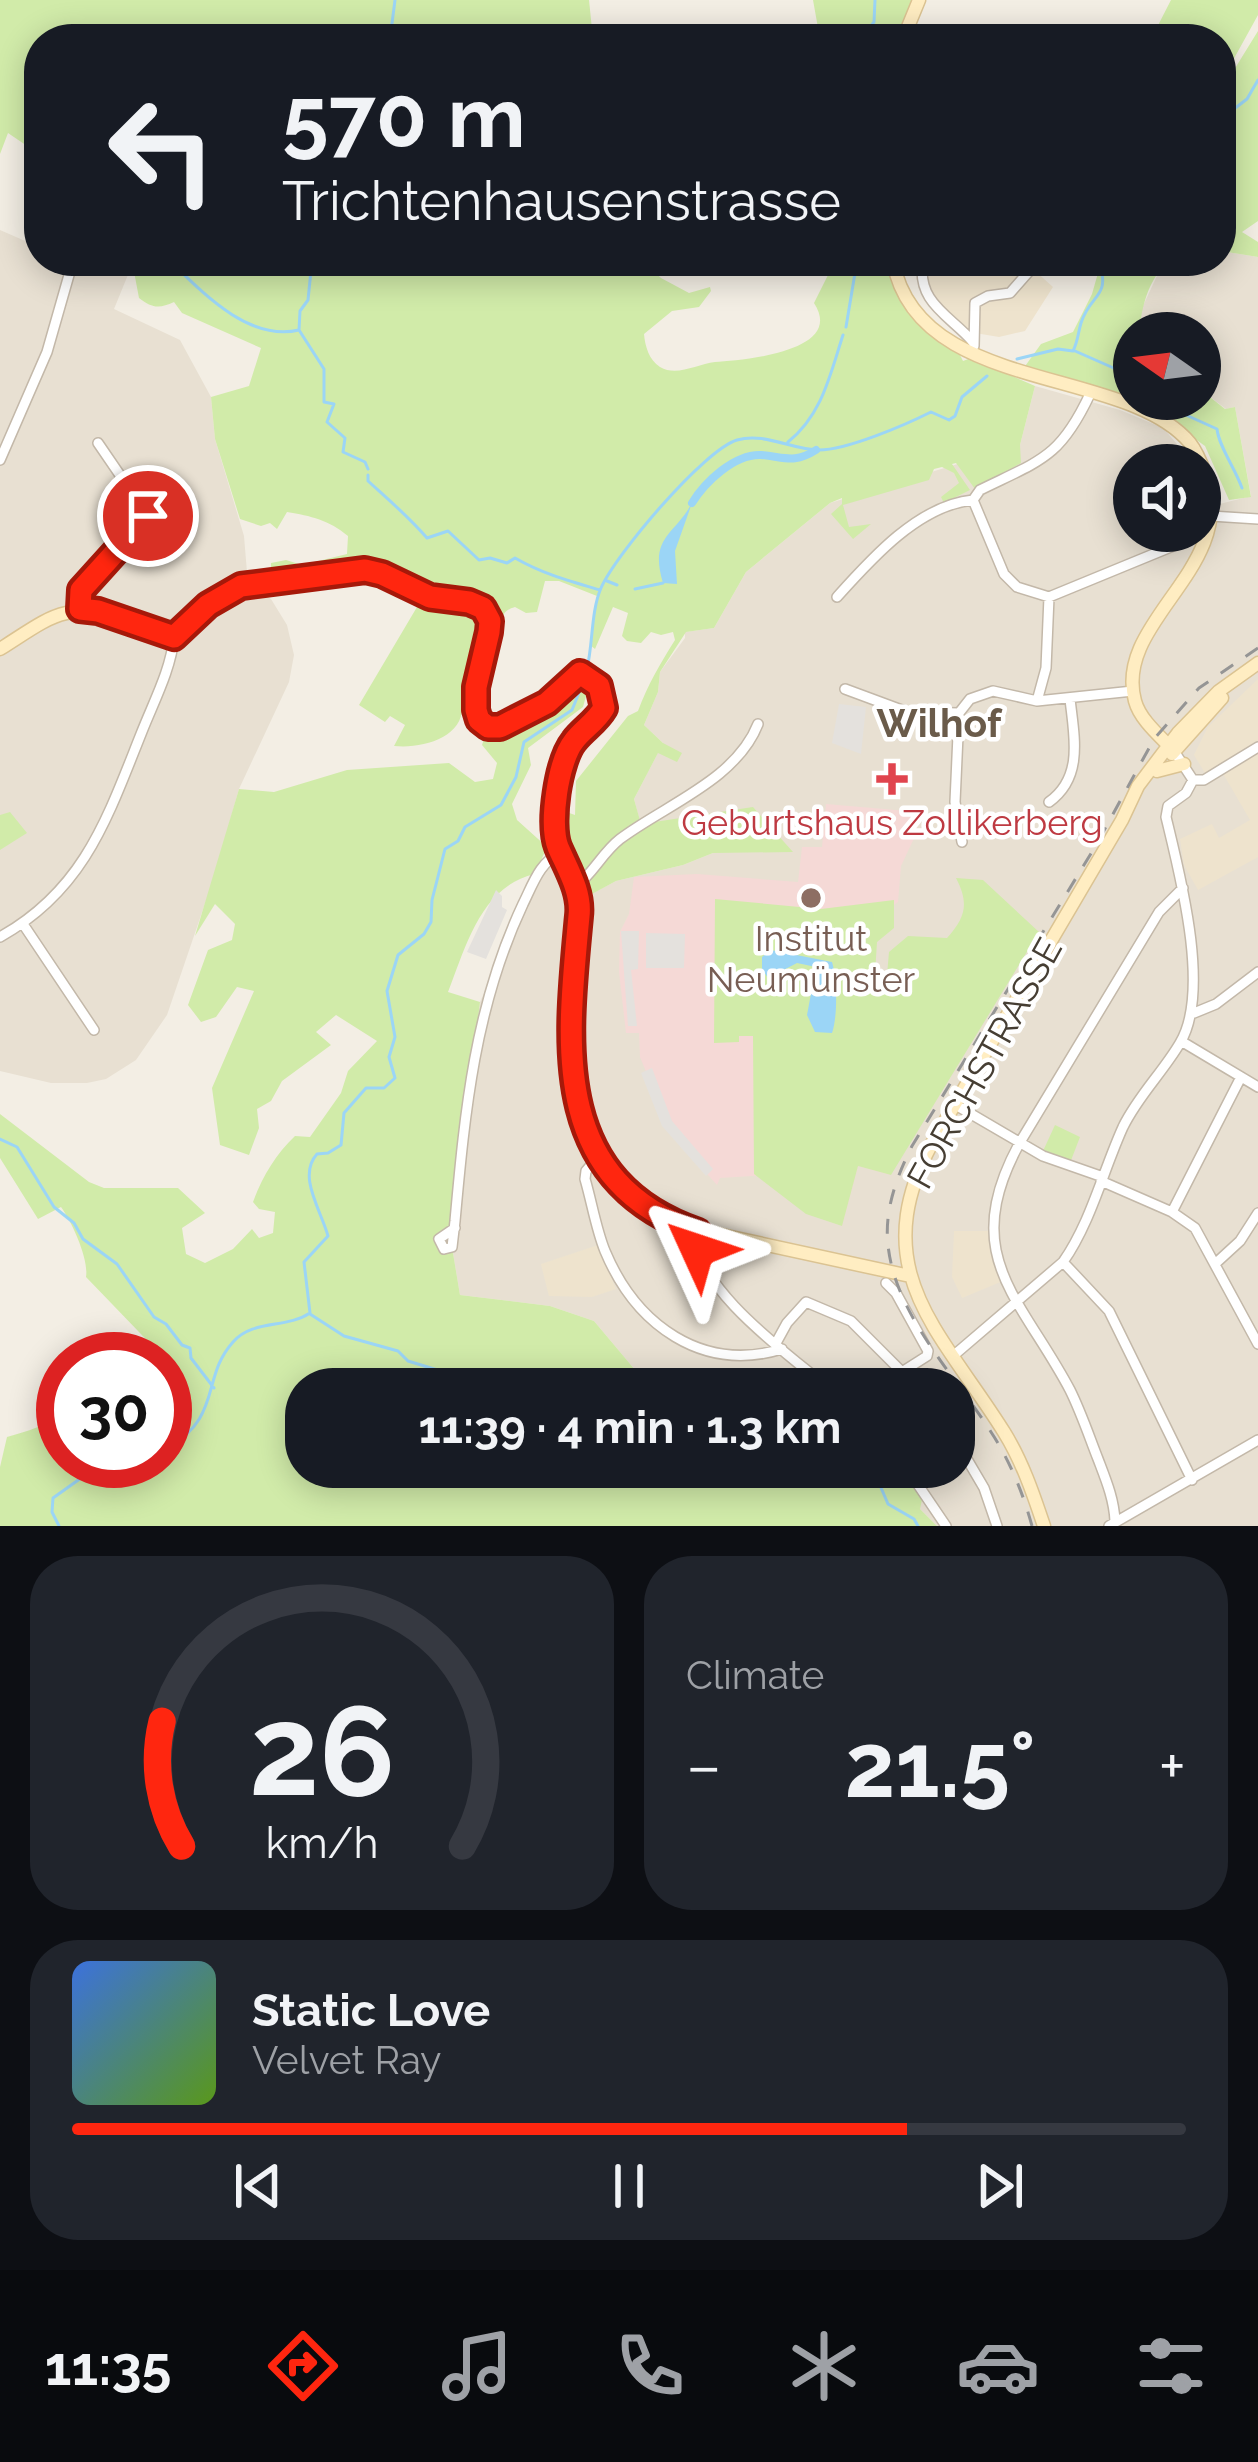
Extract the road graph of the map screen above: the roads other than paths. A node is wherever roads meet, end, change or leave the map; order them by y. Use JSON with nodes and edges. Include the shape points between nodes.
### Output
{"nodes":[{"id":1,"x":69,"y":276,"type":"edge"},
{"id":2,"x":897,"y":276,"type":"edge"},
{"id":3,"x":924,"y":276,"type":"edge"},
{"id":4,"x":1025,"y":276,"type":"edge"},
{"id":5,"x":972,"y":348,"type":"junction"},
{"id":6,"x":1090,"y":394,"type":"junction"},
{"id":7,"x":98,"y":442,"type":"dead end"},
{"id":8,"x":1191,"y":444,"type":"edge"},
{"id":9,"x":0,"y":460,"type":"edge"},
{"id":10,"x":973,"y":500,"type":"junction"},
{"id":11,"x":1221,"y":517,"type":"edge"},
{"id":12,"x":1258,"y":519,"type":"edge"},
{"id":13,"x":1158,"y":552,"type":"edge"},
{"id":14,"x":1201,"y":552,"type":"edge"},
{"id":15,"x":837,"y":597,"type":"dead end"},
{"id":16,"x":1048,"y":597,"type":"junction"},
{"id":17,"x":80,"y":609,"type":"junction"},
{"id":18,"x":174,"y":637,"type":"junction"},
{"id":19,"x":0,"y":649,"type":"edge"},
{"id":20,"x":1258,"y":663,"type":"edge"},
{"id":21,"x":845,"y":689,"type":"dead end"},
{"id":22,"x":1133,"y":691,"type":"junction"},
{"id":23,"x":1070,"y":699,"type":"junction"},
{"id":24,"x":1037,"y":701,"type":"junction"},
{"id":25,"x":958,"y":713,"type":"junction"},
{"id":26,"x":758,"y":724,"type":"dead end"},
{"id":27,"x":1258,"y":747,"type":"edge"},
{"id":28,"x":1171,"y":748,"type":"junction"},
{"id":29,"x":1184,"y":764,"type":"junction"},
{"id":30,"x":1157,"y":771,"type":"junction"},
{"id":31,"x":1193,"y":781,"type":"junction"},
{"id":32,"x":1134,"y":800,"type":"junction"},
{"id":33,"x":1049,"y":802,"type":"dead end"},
{"id":34,"x":962,"y":842,"type":"dead end"},
{"id":35,"x":561,"y":853,"type":"junction"},
{"id":36,"x":575,"y":887,"type":"junction"},
{"id":37,"x":1183,"y":888,"type":"junction"},
{"id":38,"x":23,"y":924,"type":"junction"},
{"id":39,"x":0,"y":938,"type":"edge"},
{"id":40,"x":1258,"y":972,"type":"edge"},
{"id":41,"x":1194,"y":1013,"type":"junction"},
{"id":42,"x":94,"y":1030,"type":"dead end"},
{"id":43,"x":1181,"y":1041,"type":"junction"},
{"id":44,"x":1240,"y":1077,"type":"junction"},
{"id":45,"x":1258,"y":1087,"type":"edge"},
{"id":46,"x":954,"y":1104,"type":"junction"},
{"id":47,"x":1019,"y":1144,"type":"junction"},
{"id":48,"x":598,"y":1157,"type":"junction"},
{"id":49,"x":1102,"y":1179,"type":"junction"},
{"id":50,"x":1172,"y":1212,"type":"junction"},
{"id":51,"x":1258,"y":1213,"type":"edge"},
{"id":52,"x":455,"y":1228,"type":"dead end"},
{"id":53,"x":698,"y":1232,"type":"junction"},
{"id":54,"x":1063,"y":1262,"type":"junction"},
{"id":55,"x":1216,"y":1263,"type":"junction"},
{"id":56,"x":910,"y":1276,"type":"junction"},
{"id":57,"x":886,"y":1283,"type":"dead end"},
{"id":58,"x":1015,"y":1305,"type":"junction"},
{"id":59,"x":1257,"y":1338,"type":"edge"},
{"id":60,"x":779,"y":1346,"type":"junction"},
{"id":61,"x":953,"y":1356,"type":"junction"},
{"id":62,"x":805,"y":1368,"type":"edge"},
{"id":63,"x":898,"y":1368,"type":"edge"},
{"id":64,"x":908,"y":1368,"type":"edge"},
{"id":65,"x":1257,"y":1443,"type":"edge"},
{"id":66,"x":975,"y":1473,"type":"edge"},
{"id":67,"x":1192,"y":1480,"type":"junction"},
{"id":68,"x":920,"y":1488,"type":"edge"},
{"id":69,"x":1112,"y":1524,"type":"edge"},
{"id":70,"x":946,"y":1526,"type":"edge"},
{"id":71,"x":997,"y":1526,"type":"edge"},
{"id":72,"x":1044,"y":1526,"type":"edge"}],
"edges":[{"from":1,"to":9,"type":"street","via":[[47,352]]},
{"from":2,"to":5,"type":"main road","via":[[913,308]]},
{"from":3,"to":5,"type":"street","via":[[938,312],[972,338]]},
{"from":4,"to":5,"type":"street","via":[[1010,293],[977,301]]},
{"from":5,"to":6,"type":"main road"},
{"from":6,"to":8,"type":"main road","via":[[1153,416]]},
{"from":6,"to":10,"type":"street","via":[[1064,442]]},
{"from":7,"to":17,"type":"street","via":[[148,516],[81,590]]},
{"from":10,"to":15,"type":"street","via":[[902,535]]},
{"from":10,"to":16,"type":"street","via":[[1004,574]]},
{"from":11,"to":12,"type":"street"},
{"from":13,"to":16,"type":"street"},
{"from":14,"to":22,"type":"main road","via":[[1141,651]]},
{"from":16,"to":24,"type":"street"},
{"from":17,"to":18,"type":"main road"},
{"from":17,"to":19,"type":"main road"},
{"from":18,"to":35,"type":"main road","via":[[241,586],[365,570],[483,608],[490,621],[476,710],[488,727],[547,703],[575,676],[588,675],[603,693],[604,708],[567,753],[554,815]]},
{"from":18,"to":38,"type":"street","via":[[96,841],[68,883]]},
{"from":20,"to":28,"type":"main road","name":"FORCHSTRASSE"},
{"from":21,"to":25,"type":"street","via":[[907,712]]},
{"from":22,"to":23,"type":"street"},
{"from":22,"to":28,"type":"main road"},
{"from":23,"to":24,"type":"street"},
{"from":23,"to":33,"type":"street","via":[[1074,764]]},
{"from":24,"to":25,"type":"street","via":[[993,691]]},
{"from":25,"to":34,"type":"street"},
{"from":26,"to":36,"type":"street","via":[[721,770],[621,838]]},
{"from":27,"to":31,"type":"street"},
{"from":28,"to":29,"type":"street"},
{"from":28,"to":30,"type":"main road","name":"FORCHSTRASSE"},
{"from":28,"to":32,"type":"main road","name":"FORCHSTRASSE"},
{"from":29,"to":30,"type":"main road"},
{"from":29,"to":31,"type":"street"},
{"from":30,"to":32,"type":"main road","name":"FORCHSTRASSE"},
{"from":31,"to":37,"type":"street","via":[[1166,811]]},
{"from":32,"to":46,"type":"main road","name":"FORCHSTRASSE"},
{"from":35,"to":36,"type":"main road"},
{"from":35,"to":52,"type":"street","via":[[544,864],[529,893],[484,1003]]},
{"from":36,"to":48,"type":"main road","via":[[573,1079]]},
{"from":37,"to":41,"type":"street"},
{"from":37,"to":47,"type":"street","via":[[1159,912]]},
{"from":38,"to":39,"type":"street"},
{"from":38,"to":42,"type":"street"},
{"from":40,"to":41,"type":"street"},
{"from":41,"to":43,"type":"street"},
{"from":43,"to":44,"type":"street"},
{"from":43,"to":49,"type":"street","via":[[1124,1124]]},
{"from":44,"to":45,"type":"street"},
{"from":44,"to":50,"type":"street"},
{"from":46,"to":47,"type":"street"},
{"from":46,"to":56,"type":"main road","name":"FORCHSTRASSE","via":[[909,1194]]},
{"from":47,"to":49,"type":"street"},
{"from":47,"to":58,"type":"street","via":[[995,1215],[997,1261]]},
{"from":48,"to":53,"type":"main road","via":[[638,1201]]},
{"from":48,"to":60,"type":"street","via":[[585,1179],[604,1249],[642,1312],[717,1355]]},
{"from":49,"to":50,"type":"street"},
{"from":49,"to":54,"type":"street"},
{"from":50,"to":55,"type":"street","via":[[1202,1235]]},
{"from":51,"to":55,"type":"street"},
{"from":53,"to":56,"type":"main road"},
{"from":53,"to":60,"type":"street","via":[[710,1276]]},
{"from":54,"to":58,"type":"street"},
{"from":54,"to":67,"type":"street","via":[[1109,1310]]},
{"from":55,"to":59,"type":"street"},
{"from":56,"to":61,"type":"main road","name":"FORCHSTRASSE"},
{"from":57,"to":64,"type":"street","via":[[928,1351]]},
{"from":58,"to":61,"type":"street"},
{"from":58,"to":69,"type":"street","via":[[1068,1387],[1112,1494]]},
{"from":60,"to":62,"type":"street"},
{"from":60,"to":63,"type":"street","via":[[806,1302],[851,1321]]},
{"from":61,"to":72,"type":"main road","name":"FORCHSTRASSE","via":[[1018,1456]]},
{"from":65,"to":67,"type":"street"},
{"from":66,"to":71,"type":"street"},
{"from":67,"to":69,"type":"street"},
{"from":68,"to":70,"type":"street"}]}
